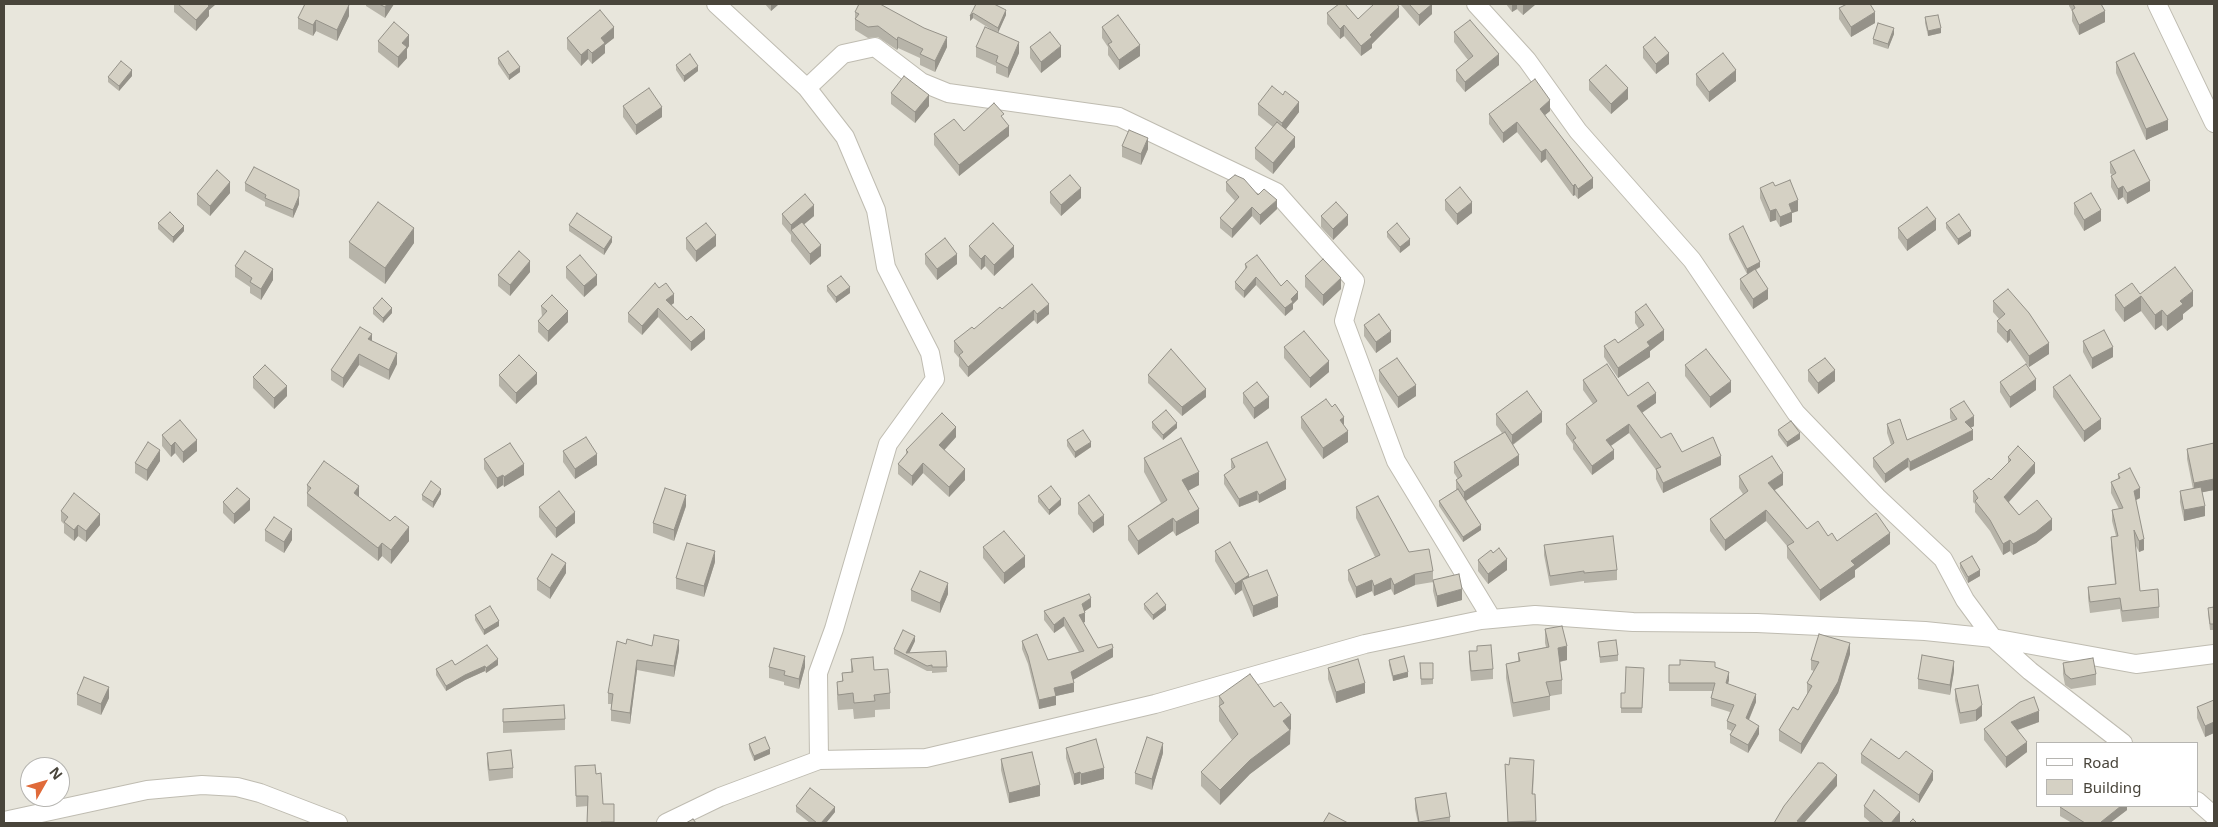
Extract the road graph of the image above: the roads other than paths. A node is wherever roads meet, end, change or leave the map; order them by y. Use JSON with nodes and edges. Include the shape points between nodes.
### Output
{"nodes":[{"id":1,"x":716,"y":4,"type":"edge"},
{"id":2,"x":1476,"y":4,"type":"edge"},
{"id":3,"x":2157,"y":4,"type":"edge"},
{"id":4,"x":807,"y":88,"type":"junction"},
{"id":5,"x":2214,"y":123,"type":"edge"},
{"id":6,"x":1492,"y":619,"type":"junction"},
{"id":7,"x":1993,"y":638,"type":"junction"},
{"id":8,"x":2214,"y":654,"type":"edge"},
{"id":9,"x":2122,"y":742,"type":"edge"},
{"id":10,"x":819,"y":760,"type":"junction"},
{"id":11,"x":2198,"y":802,"type":"edge"},
{"id":12,"x":2214,"y":816,"type":"edge"},
{"id":13,"x":4,"y":821,"type":"edge"},
{"id":14,"x":338,"y":823,"type":"edge"},
{"id":15,"x":666,"y":823,"type":"edge"}],
"edges":[{"from":1,"to":4,"type":"street"},
{"from":2,"to":7,"type":"street","via":[[1527,60],[1578,131],[1692,260],[1796,413],[1877,497],[1943,559],[1965,600]]},
{"from":3,"to":5,"type":"street"},
{"from":4,"to":6,"type":"street","via":[[843,54],[875,47],[921,82],[948,93],[1119,117],[1276,192],[1355,280],[1344,321],[1396,461]]},
{"from":4,"to":10,"type":"street","via":[[845,137],[876,210],[886,267],[930,353],[935,379],[888,444],[818,673]]},
{"from":6,"to":7,"type":"street","via":[[1535,615],[1634,622],[1849,626]]},
{"from":6,"to":10,"type":"street","via":[[1365,644],[1155,704],[926,758]]},
{"from":7,"to":8,"type":"street","via":[[2136,664]]},
{"from":7,"to":9,"type":"street"},
{"from":10,"to":15,"type":"street","via":[[720,797]]},
{"from":11,"to":12,"type":"street"},
{"from":13,"to":14,"type":"street","via":[[147,790],[202,785],[237,787],[260,793]]}]}
